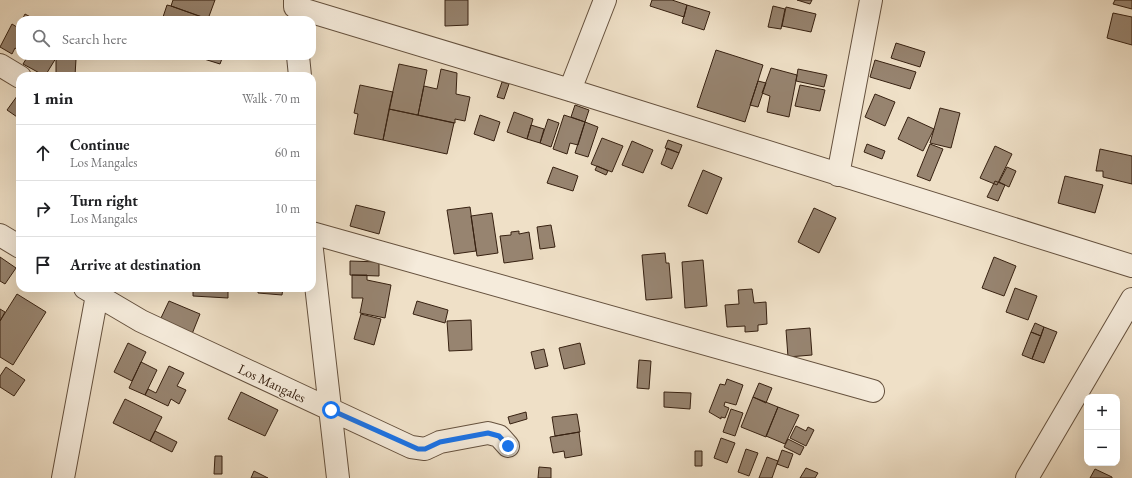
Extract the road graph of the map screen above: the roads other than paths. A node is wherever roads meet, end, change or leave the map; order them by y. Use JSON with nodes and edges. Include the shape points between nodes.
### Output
{"nodes":[{"id":1,"x":605,"y":0,"type":"edge"},
{"id":2,"x":871,"y":0,"type":"edge"},
{"id":3,"x":295,"y":9,"type":"edge"},
{"id":4,"x":298,"y":60,"type":"edge"},
{"id":5,"x":0,"y":65,"type":"edge"},
{"id":6,"x":300,"y":72,"type":"edge"},
{"id":7,"x":16,"y":75,"type":"edge"},
{"id":8,"x":570,"y":90,"type":"junction"},
{"id":9,"x":838,"y":175,"type":"junction"},
{"id":10,"x":316,"y":234,"type":"edge"},
{"id":11,"x":0,"y":235,"type":"edge"},
{"id":12,"x":16,"y":245,"type":"edge"},
{"id":13,"x":1132,"y":266,"type":"edge"},
{"id":14,"x":316,"y":284,"type":"edge"},
{"id":15,"x":91,"y":292,"type":"edge"},
{"id":16,"x":1132,"y":299,"type":"edge"},
{"id":17,"x":873,"y":391,"type":"dead end"},
{"id":18,"x":331,"y":410,"type":"junction"},
{"id":19,"x":508,"y":446,"type":"dead end"},
{"id":20,"x":63,"y":478,"type":"edge"},
{"id":21,"x":338,"y":478,"type":"edge"},
{"id":22,"x":1027,"y":478,"type":"edge"}],
"edges":[{"from":1,"to":8,"type":"street"},
{"from":2,"to":9,"type":"street"},
{"from":3,"to":8,"type":"street"},
{"from":4,"to":6,"type":"street"},
{"from":5,"to":7,"type":"street"},
{"from":8,"to":9,"type":"street"},
{"from":9,"to":13,"type":"street"},
{"from":10,"to":17,"type":"street"},
{"from":11,"to":12,"type":"street"},
{"from":14,"to":18,"type":"street"},
{"from":15,"to":18,"type":"street","name":"Los Mangales","via":[[141,321]]},
{"from":15,"to":20,"type":"street"},
{"from":16,"to":22,"type":"street"},
{"from":18,"to":19,"type":"street","name":"Los Mangales","via":[[418,449],[488,433],[499,436]]},
{"from":18,"to":21,"type":"street"}]}
